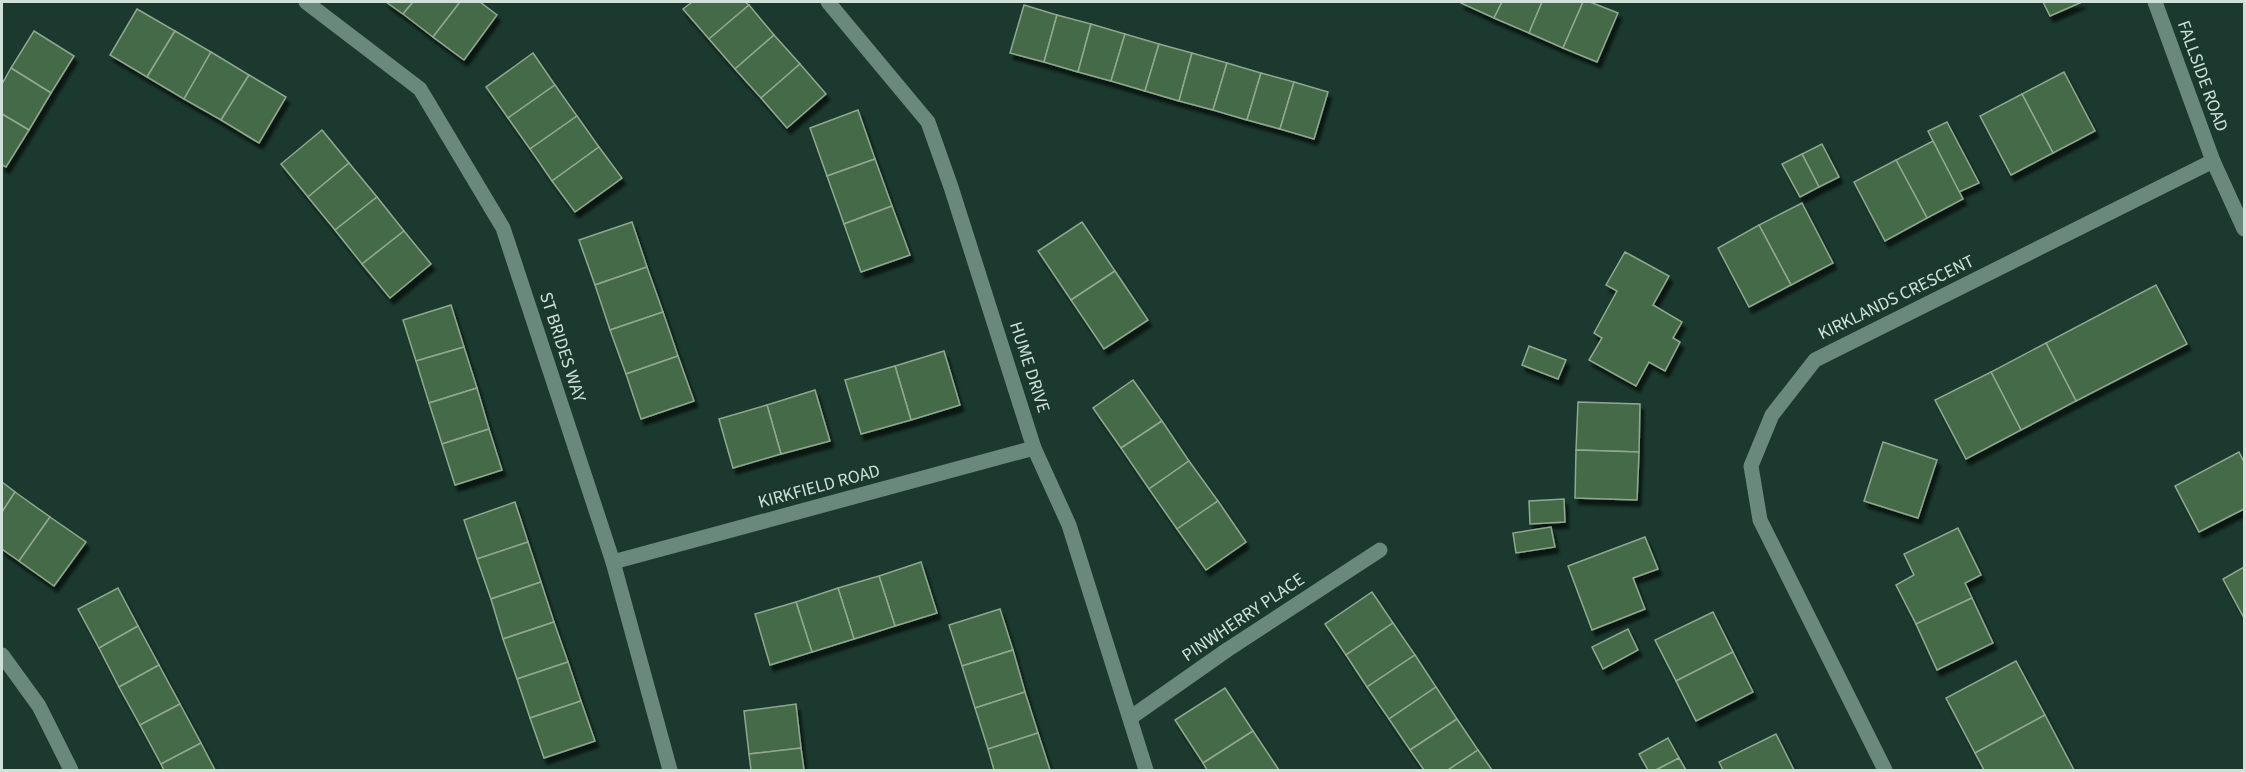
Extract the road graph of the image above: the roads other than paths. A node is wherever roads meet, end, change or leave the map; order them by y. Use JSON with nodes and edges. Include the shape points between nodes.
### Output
{"nodes":[{"id":1,"x":306,"y":2,"type":"edge"},
{"id":2,"x":828,"y":2,"type":"edge"},
{"id":3,"x":2155,"y":2,"type":"edge"},
{"id":4,"x":2213,"y":161,"type":"junction"},
{"id":5,"x":2244,"y":229,"type":"edge"},
{"id":6,"x":1034,"y":448,"type":"junction"},
{"id":7,"x":1380,"y":550,"type":"dead end"},
{"id":8,"x":613,"y":562,"type":"junction"},
{"id":9,"x":2,"y":655,"type":"edge"},
{"id":10,"x":1130,"y":718,"type":"junction"},
{"id":11,"x":71,"y":771,"type":"edge"},
{"id":12,"x":670,"y":771,"type":"edge"},
{"id":13,"x":1146,"y":771,"type":"edge"},
{"id":14,"x":1885,"y":771,"type":"edge"}],
"edges":[{"from":1,"to":8,"type":"street","name":"ST BRIDES WAY","via":[[420,89],[503,228]]},
{"from":2,"to":6,"type":"street","name":"HUME DRIVE","via":[[928,122]]},
{"from":3,"to":4,"type":"street","name":"FALLSIDE ROAD"},
{"from":4,"to":5,"type":"street","name":"FALLSIDE ROAD"},
{"from":4,"to":14,"type":"street","name":"KIRKLANDS CRESCENT","via":[[1815,360],[1772,415],[1751,466],[1760,520]]},
{"from":6,"to":8,"type":"street","name":"KIRKFIELD ROAD"},
{"from":6,"to":10,"type":"street","name":"HUME DRIVE","via":[[1069,525]]},
{"from":7,"to":10,"type":"street","name":"PINWHERRY PLACE"},
{"from":8,"to":12,"type":"street","name":"ST BRIDES WAY"},
{"from":9,"to":11,"type":"street","via":[[39,706]]},
{"from":10,"to":13,"type":"street","name":"HUME DRIVE"}]}
